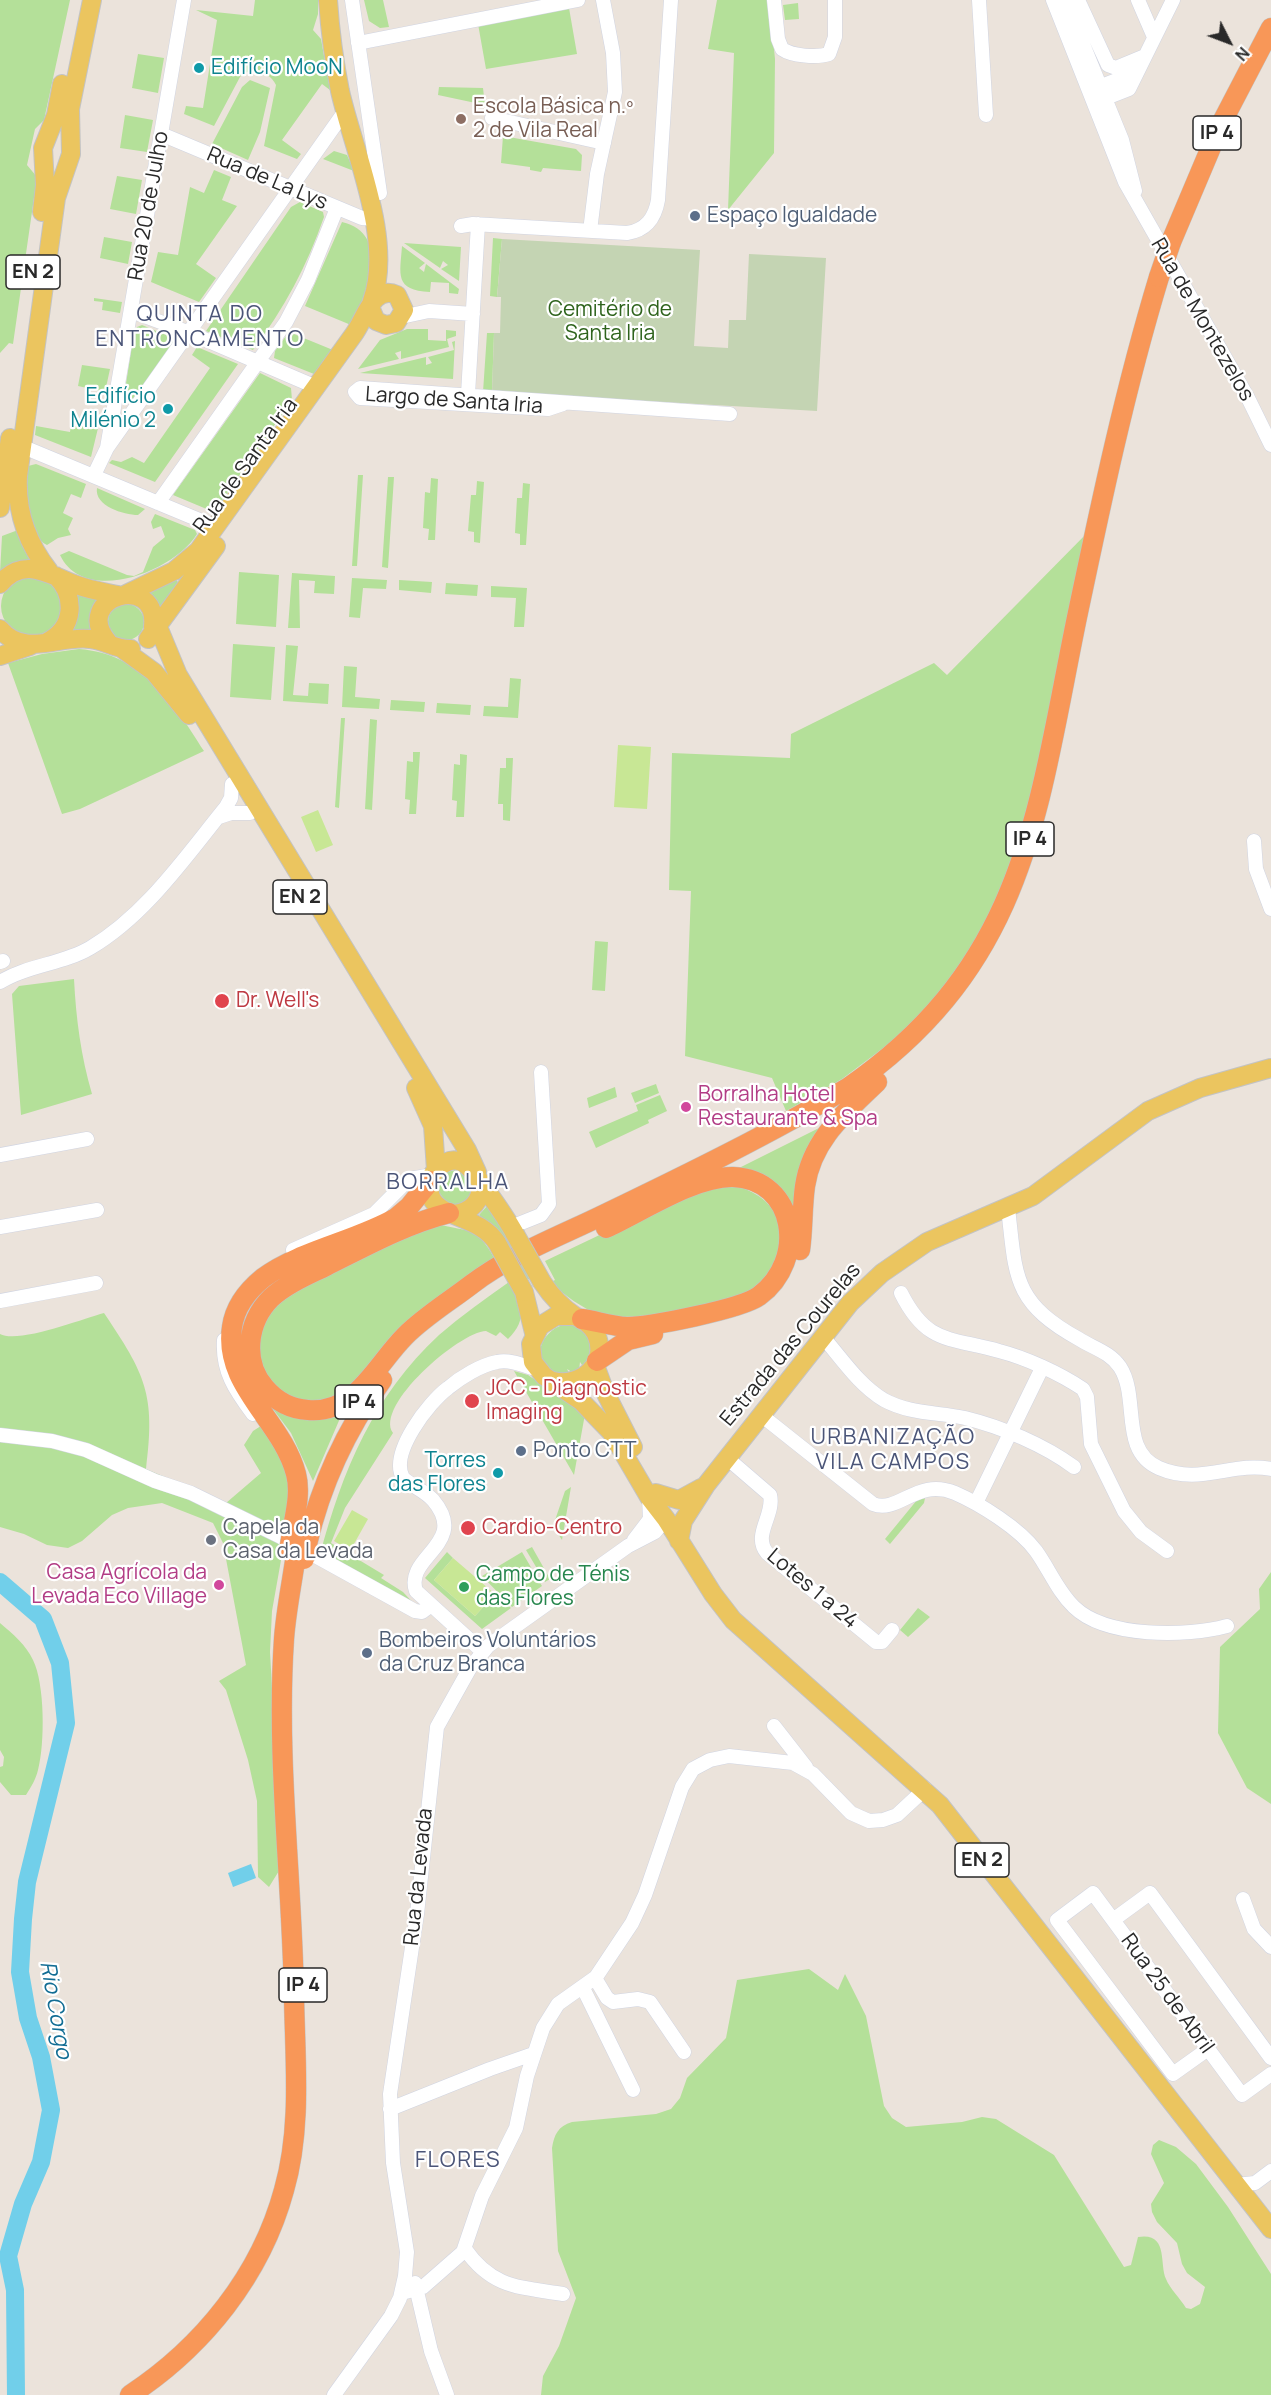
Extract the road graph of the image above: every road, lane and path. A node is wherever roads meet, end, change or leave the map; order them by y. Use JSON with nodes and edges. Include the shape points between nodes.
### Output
{"nodes":[{"id":1,"x":79,"y":0,"type":"edge"},
{"id":2,"x":92,"y":0,"type":"edge"},
{"id":3,"x":184,"y":0,"type":"edge"},
{"id":4,"x":328,"y":0,"type":"edge"},
{"id":5,"x":338,"y":0,"type":"edge"},
{"id":6,"x":352,"y":0,"type":"edge"},
{"id":7,"x":578,"y":0,"type":"edge"},
{"id":8,"x":603,"y":0,"type":"edge"},
{"id":9,"x":774,"y":0,"type":"edge"},
{"id":10,"x":835,"y":0,"type":"edge"},
{"id":11,"x":979,"y":0,"type":"edge"},
{"id":12,"x":1053,"y":0,"type":"edge"},
{"id":13,"x":1065,"y":0,"type":"edge"},
{"id":14,"x":1078,"y":0,"type":"edge"},
{"id":15,"x":1138,"y":0,"type":"edge"},
{"id":16,"x":1173,"y":0,"type":"edge"},
{"id":17,"x":671,"y":1,"type":"edge"},
{"id":18,"x":509,"y":6,"type":"edge"},
{"id":19,"x":1063,"y":25,"type":"junction"},
{"id":20,"x":1271,"y":28,"type":"edge"},
{"id":21,"x":1154,"y":37,"type":"junction"},
{"id":22,"x":358,"y":42,"type":"junction"},
{"id":23,"x":1145,"y":56,"type":"junction"},
{"id":24,"x":1271,"y":57,"type":"edge"},
{"id":25,"x":1096,"y":74,"type":"junction"},
{"id":26,"x":1117,"y":87,"type":"junction"},
{"id":27,"x":1102,"y":94,"type":"junction"},
{"id":28,"x":345,"y":111,"type":"junction"},
{"id":29,"x":1112,"y":114,"type":"junction"},
{"id":30,"x":986,"y":115,"type":"dead end"},
{"id":31,"x":492,"y":118,"type":"dead end"},
{"id":32,"x":161,"y":134,"type":"junction"},
{"id":33,"x":46,"y":138,"type":"junction"},
{"id":34,"x":604,"y":143,"type":"junction"},
{"id":35,"x":1115,"y":156,"type":"junction"},
{"id":36,"x":68,"y":165,"type":"junction"},
{"id":37,"x":290,"y":190,"type":"junction"},
{"id":38,"x":380,"y":193,"type":"junction"},
{"id":39,"x":1135,"y":196,"type":"junction"},
{"id":40,"x":337,"y":208,"type":"junction"},
{"id":41,"x":374,"y":219,"type":"junction"},
{"id":42,"x":478,"y":224,"type":"junction"},
{"id":43,"x":461,"y":226,"type":"dead end"},
{"id":44,"x":590,"y":231,"type":"junction"},
{"id":45,"x":1176,"y":247,"type":"junction"},
{"id":46,"x":1165,"y":281,"type":"junction"},
{"id":47,"x":371,"y":304,"type":"junction"},
{"id":48,"x":396,"y":310,"type":"junction"},
{"id":49,"x":131,"y":311,"type":"junction"},
{"id":50,"x":472,"y":314,"type":"junction"},
{"id":51,"x":190,"y":333,"type":"junction"},
{"id":52,"x":259,"y":362,"type":"junction"},
{"id":53,"x":316,"y":387,"type":"junction"},
{"id":54,"x":468,"y":394,"type":"junction"},
{"id":55,"x":562,"y":404,"type":"junction"},
{"id":56,"x":730,"y":414,"type":"dead end"},
{"id":57,"x":1271,"y":445,"type":"edge"},
{"id":58,"x":21,"y":446,"type":"junction"},
{"id":59,"x":107,"y":448,"type":"junction"},
{"id":60,"x":94,"y":475,"type":"junction"},
{"id":61,"x":158,"y":503,"type":"junction"},
{"id":62,"x":0,"y":508,"type":"edge"},
{"id":63,"x":216,"y":527,"type":"junction"},
{"id":64,"x":52,"y":574,"type":"junction"},
{"id":65,"x":0,"y":584,"type":"edge"},
{"id":66,"x":122,"y":595,"type":"junction"},
{"id":67,"x":175,"y":603,"type":"junction"},
{"id":68,"x":153,"y":628,"type":"junction"},
{"id":69,"x":0,"y":629,"type":"edge"},
{"id":70,"x":37,"y":644,"type":"junction"},
{"id":71,"x":115,"y":645,"type":"junction"},
{"id":72,"x":167,"y":653,"type":"junction"},
{"id":73,"x":0,"y":656,"type":"edge"},
{"id":74,"x":232,"y":784,"type":"junction"},
{"id":75,"x":250,"y":813,"type":"junction"},
{"id":76,"x":215,"y":820,"type":"junction"},
{"id":77,"x":1254,"y":840,"type":"dead end"},
{"id":78,"x":1271,"y":909,"type":"edge"},
{"id":79,"x":0,"y":982,"type":"edge"},
{"id":80,"x":1271,"y":1068,"type":"edge"},
{"id":81,"x":541,"y":1072,"type":"dead end"},
{"id":82,"x":877,"y":1082,"type":"junction"},
{"id":83,"x":87,"y":1139,"type":"dead end"},
{"id":84,"x":0,"y":1155,"type":"edge"},
{"id":85,"x":433,"y":1175,"type":"junction"},
{"id":86,"x":479,"y":1177,"type":"junction"},
{"id":87,"x":1008,"y":1208,"type":"junction"},
{"id":88,"x":96,"y":1210,"type":"dead end"},
{"id":89,"x":451,"y":1213,"type":"junction"},
{"id":90,"x":0,"y":1227,"type":"edge"},
{"id":91,"x":513,"y":1230,"type":"junction"},
{"id":92,"x":543,"y":1254,"type":"junction"},
{"id":93,"x":96,"y":1283,"type":"dead end"},
{"id":94,"x":461,"y":1292,"type":"junction"},
{"id":95,"x":901,"y":1293,"type":"dead end"},
{"id":96,"x":0,"y":1301,"type":"edge"},
{"id":97,"x":579,"y":1317,"type":"junction"},
{"id":98,"x":534,"y":1334,"type":"junction"},
{"id":99,"x":823,"y":1337,"type":"junction"},
{"id":100,"x":596,"y":1363,"type":"junction"},
{"id":101,"x":1042,"y":1368,"type":"junction"},
{"id":102,"x":544,"y":1375,"type":"junction"},
{"id":103,"x":761,"y":1415,"type":"junction"},
{"id":104,"x":255,"y":1417,"type":"dead end"},
{"id":105,"x":1010,"y":1434,"type":"junction"},
{"id":106,"x":0,"y":1435,"type":"edge"},
{"id":107,"x":727,"y":1458,"type":"junction"},
{"id":108,"x":1074,"y":1467,"type":"dead end"},
{"id":109,"x":1271,"y":1469,"type":"edge"},
{"id":110,"x":706,"y":1485,"type":"junction"},
{"id":111,"x":653,"y":1495,"type":"junction"},
{"id":112,"x":976,"y":1503,"type":"junction"},
{"id":113,"x":690,"y":1508,"type":"junction"},
{"id":114,"x":666,"y":1519,"type":"junction"},
{"id":115,"x":679,"y":1541,"type":"junction"},
{"id":116,"x":628,"y":1546,"type":"junction"},
{"id":117,"x":298,"y":1547,"type":"junction"},
{"id":118,"x":1167,"y":1551,"type":"dead end"},
{"id":119,"x":430,"y":1606,"type":"junction"},
{"id":120,"x":1227,"y":1626,"type":"dead end"},
{"id":121,"x":892,"y":1630,"type":"dead end"},
{"id":122,"x":483,"y":1652,"type":"junction"},
{"id":123,"x":774,"y":1726,"type":"dead end"},
{"id":124,"x":808,"y":1770,"type":"junction"},
{"id":125,"x":925,"y":1789,"type":"junction"},
{"id":126,"x":1243,"y":1899,"type":"dead end"},
{"id":127,"x":1113,"y":1920,"type":"junction"},
{"id":128,"x":1271,"y":1947,"type":"edge"},
{"id":129,"x":595,"y":1978,"type":"junction"},
{"id":130,"x":583,"y":1988,"type":"junction"},
{"id":131,"x":1208,"y":2049,"type":"junction"},
{"id":132,"x":684,"y":2052,"type":"dead end"},
{"id":133,"x":533,"y":2054,"type":"junction"},
{"id":134,"x":1271,"y":2058,"type":"edge"},
{"id":135,"x":1271,"y":2074,"type":"edge"},
{"id":136,"x":633,"y":2090,"type":"dead end"},
{"id":137,"x":390,"y":2109,"type":"junction"},
{"id":138,"x":1268,"y":2178,"type":"edge"},
{"id":139,"x":1236,"y":2185,"type":"junction"},
{"id":140,"x":1271,"y":2229,"type":"edge"},
{"id":141,"x":404,"y":2234,"type":"junction"},
{"id":142,"x":465,"y":2249,"type":"junction"},
{"id":143,"x":417,"y":2290,"type":"junction"},
{"id":144,"x":402,"y":2293,"type":"junction"},
{"id":145,"x":563,"y":2294,"type":"dead end"},
{"id":146,"x":173,"y":2368,"type":"junction"},
{"id":147,"x":130,"y":2395,"type":"edge"},
{"id":148,"x":145,"y":2395,"type":"edge"},
{"id":149,"x":334,"y":2395,"type":"edge"},
{"id":150,"x":447,"y":2395,"type":"edge"}],
"edges":[{"from":1,"to":33,"type":"main road","number":"EN 2","via":[[57,110]]},
{"from":2,"to":36,"type":"main road","number":"EN 2","via":[[70,109],[72,139]]},
{"from":3,"to":32,"type":"street","name":"Rua 20 de Julho"},
{"from":4,"to":28,"type":"main road","name":"Rua de Santa Iria"},
{"from":5,"to":38,"type":"main road","via":[[348,78]]},
{"from":6,"to":22,"type":"street"},
{"from":7,"to":18,"type":"street"},
{"from":8,"to":34,"type":"street","via":[[614,64],[612,109]]},
{"from":9,"to":10,"type":"street","via":[[782,49],[823,56],[834,45]]},
{"from":11,"to":30,"type":"street"},
{"from":12,"to":19,"type":"street","name":"Rua de Montezelos"},
{"from":13,"to":25,"type":"street","name":"Rua de Montezelos"},
{"from":14,"to":23,"type":"street","via":[[1108,65],[1116,68]]},
{"from":15,"to":21,"type":"street"},
{"from":16,"to":21,"type":"street"},
{"from":17,"to":44,"type":"street","via":[[658,203],[647,225],[627,233]]},
{"from":18,"to":22,"type":"street"},
{"from":19,"to":27,"type":"street","via":[[1095,90]]},
{"from":19,"to":35,"type":"street","name":"Rua de Montezelos"},
{"from":20,"to":45,"type":"highway","number":"IP 4","via":[[1216,135]]},
{"from":21,"to":23,"type":"street"},
{"from":22,"to":38,"type":"street"},
{"from":23,"to":26,"type":"street","via":[[1137,72]]},
{"from":24,"to":45,"type":"highway","number":"IP 4"},
{"from":25,"to":26,"type":"street"},
{"from":25,"to":27,"type":"street","name":"Rua de Montezelos"},
{"from":26,"to":27,"type":"street"},
{"from":26,"to":29,"type":"street"},
{"from":27,"to":29,"type":"street","name":"Rua de Montezelos"},
{"from":27,"to":35,"type":"street","via":[[1100,103]]},
{"from":28,"to":37,"type":"street"},
{"from":28,"to":41,"type":"main road","name":"Rua de Santa Iria"},
{"from":29,"to":39,"type":"street","name":"Rua de Montezelos","via":[[1134,179]]},
{"from":31,"to":34,"type":"street"},
{"from":32,"to":37,"type":"street","name":"Rua de La Lys"},
{"from":32,"to":49,"type":"street","name":"Rua 20 de Julho"},
{"from":33,"to":36,"type":"main road","via":[[64,136]]},
{"from":33,"to":62,"type":"main road","number":"EN 2","via":[[44,196]]},
{"from":34,"to":44,"type":"street"},
{"from":35,"to":39,"type":"street","name":"Rua de Montezelos"},
{"from":36,"to":58,"type":"main road","number":"EN 2","via":[[56,198]]},
{"from":37,"to":40,"type":"street","name":"Rua de La Lys"},
{"from":37,"to":51,"type":"street"},
{"from":38,"to":48,"type":"main road","via":[[390,240]]},
{"from":39,"to":57,"type":"street","name":"Rua de Montezelos"},
{"from":40,"to":41,"type":"street","name":"Rua de La Lys"},
{"from":40,"to":52,"type":"street","via":[[297,304]]},
{"from":41,"to":47,"type":"main road","name":"Rua de Santa Iria","via":[[380,258]]},
{"from":42,"to":43,"type":"street"},
{"from":42,"to":44,"type":"street"},
{"from":42,"to":50,"type":"street","name":"Largo de Santa Iria"},
{"from":45,"to":46,"type":"highway","number":"IP 4","bridge":true},
{"from":46,"to":82,"type":"highway","number":"IP 4","via":[[1058,783],[1032,872],[1008,929],[973,985],[925,1041]]},
{"from":46,"to":94,"type":"highway","number":"IP 4","via":[[1119,428],[1033,828],[1006,904],[967,972],[920,1028],[849,1087],[496,1268]]},
{"from":47,"to":48,"type":"main road","via":[[386,292]]},
{"from":47,"to":48,"type":"main road","via":[[376,321]]},
{"from":47,"to":53,"type":"main road","name":"Rua de Santa Iria"},
{"from":48,"to":50,"type":"street"},
{"from":48,"to":67,"type":"main road","name":"Rua de Santa Iria","via":[[361,345]]},
{"from":49,"to":51,"type":"street"},
{"from":49,"to":59,"type":"street","name":"Rua 20 de Julho"},
{"from":50,"to":54,"type":"street","name":"Largo de Santa Iria"},
{"from":51,"to":52,"type":"street"},
{"from":51,"to":59,"type":"street"},
{"from":52,"to":53,"type":"street"},
{"from":52,"to":61,"type":"street"},
{"from":53,"to":63,"type":"main road","name":"Rua de Santa Iria"},
{"from":54,"to":55,"type":"street","name":"Largo de Santa Iria","via":[[549,399]]},
{"from":54,"to":55,"type":"street","name":"Largo de Santa Iria","via":[[360,388],[355,392],[360,398],[454,404],[548,409]]},
{"from":55,"to":56,"type":"street","name":"Largo de Santa Iria"},
{"from":58,"to":60,"type":"street"},
{"from":58,"to":64,"type":"main road","number":"EN 2","via":[[18,483],[22,518],[30,543]]},
{"from":59,"to":60,"type":"street"},
{"from":60,"to":61,"type":"street"},
{"from":61,"to":63,"type":"street"},
{"from":63,"to":66,"type":"main road","name":"Rua de Santa Iria","via":[[184,565]]},
{"from":64,"to":65,"type":"main road","number":"EN 2","via":[[28,567]]},
{"from":64,"to":66,"type":"main road","number":"EN 2","via":[[88,589]]},
{"from":64,"to":70,"type":"main road","number":"EN 2","via":[[66,589],[70,613],[58,635]]},
{"from":66,"to":68,"type":"main road","number":"EN 2","via":[[141,598],[151,609]]},
{"from":66,"to":71,"type":"main road","via":[[111,599],[101,612],[100,628]]},
{"from":67,"to":68,"type":"main road","name":"Rua de Santa Iria"},
{"from":67,"to":72,"type":"main road","via":[[165,626]]},
{"from":68,"to":71,"type":"main road","number":"EN 2","via":[[136,648]]},
{"from":68,"to":72,"type":"main road","number":"EN 2"},
{"from":69,"to":70,"type":"main road","via":[[12,640]]},
{"from":70,"to":71,"type":"main road","number":"EN 2","via":[[82,638]]},
{"from":70,"to":73,"type":"main road"},
{"from":71,"to":74,"type":"main road","number":"EN 2","via":[[145,664],[171,689]]},
{"from":72,"to":86,"type":"main road","number":"EN 2","via":[[467,1150]]},
{"from":74,"to":75,"type":"main road","number":"EN 2"},
{"from":74,"to":76,"type":"street","via":[[230,801]]},
{"from":75,"to":76,"type":"street","via":[[227,813]]},
{"from":75,"to":85,"type":"main road","number":"EN 2","via":[[423,1101],[435,1137]]},
{"from":76,"to":79,"type":"street","via":[[155,892],[85,951]]},
{"from":77,"to":78,"type":"street","via":[[1256,868]]},
{"from":80,"to":87,"type":"main road","name":"Estrada das Courelas","via":[[1200,1088],[1148,1111],[1033,1196]]},
{"from":81,"to":91,"type":"street","via":[[549,1204],[541,1215]]},
{"from":82,"to":92,"type":"highway","number":"IP 4","via":[[788,1134]]},
{"from":82,"to":100,"type":"highway","via":[[833,1124],[816,1150],[806,1180],[797,1261],[777,1294],[764,1305],[738,1316],[633,1338]]},
{"from":83,"to":84,"type":"street"},
{"from":85,"to":86,"type":"main road","via":[[442,1165],[457,1161]]},
{"from":85,"to":89,"type":"main road","number":"EN 2","via":[[429,1189],[435,1204]]},
{"from":85,"to":104,"type":"street","via":[[409,1179],[374,1214],[281,1256],[243,1290],[227,1323],[224,1361],[230,1380]]},
{"from":85,"to":117,"type":"highway","via":[[409,1208],[396,1218],[265,1276],[243,1298],[233,1318],[231,1350],[235,1368],[243,1386],[279,1435],[296,1476]]},
{"from":86,"to":89,"type":"main road","via":[[482,1190],[475,1204],[462,1213]]},
{"from":86,"to":91,"type":"main road","number":"EN 2"},
{"from":87,"to":99,"type":"main road","name":"Estrada das Courelas","via":[[908,1253],[867,1287]]},
{"from":87,"to":109,"type":"street","via":[[1020,1287],[1057,1326],[1105,1353],[1119,1366],[1131,1400],[1136,1445],[1146,1461],[1189,1476]]},
{"from":88,"to":90,"type":"street"},
{"from":89,"to":94,"type":"highway","via":[[420,1222],[356,1251],[295,1281],[273,1297],[257,1316],[251,1334],[251,1356],[257,1377],[271,1394],[290,1407],[309,1411],[336,1407],[361,1389],[412,1330]]},
{"from":89,"to":98,"type":"main road","number":"EN 2","bridge":true,"via":[[483,1227],[497,1244],[524,1292]]},
{"from":91,"to":97,"type":"main road","number":"EN 2","bridge":true,"via":[[542,1282]]},
{"from":92,"to":97,"type":"highway","via":[[717,1179],[732,1177],[754,1183],[780,1206],[790,1232],[787,1259],[776,1281],[757,1298],[730,1309],[631,1327]]},
{"from":92,"to":117,"type":"highway","number":"IP 4","via":[[463,1299],[434,1322],[389,1372],[360,1412],[337,1456]]},
{"from":93,"to":96,"type":"street"},
{"from":94,"to":117,"type":"highway","number":"IP 4","via":[[410,1338],[356,1407],[324,1462]]},
{"from":95,"to":101,"type":"street","via":[[913,1315],[934,1333]]},
{"from":97,"to":98,"type":"main road","via":[[556,1316]]},
{"from":97,"to":100,"type":"main road","number":"EN 2","via":[[589,1325],[598,1342]]},
{"from":98,"to":102,"type":"main road","number":"EN 2","via":[[531,1353]]},
{"from":99,"to":103,"type":"main road","name":"Estrada das Courelas"},
{"from":99,"to":105,"type":"street","via":[[864,1385],[890,1402],[915,1411],[969,1419]]},
{"from":100,"to":102,"type":"main road","via":[[589,1373],[572,1383]]},
{"from":100,"to":111,"type":"main road","number":"EN 2","via":[[605,1392]]},
{"from":101,"to":105,"type":"street"},
{"from":101,"to":118,"type":"street","via":[[1084,1391],[1091,1444],[1122,1508],[1137,1528]]},
{"from":102,"to":111,"type":"main road","number":"EN 2","via":[[585,1404],[609,1429]]},
{"from":102,"to":119,"type":"street","via":[[502,1361],[473,1372],[442,1393],[408,1437],[401,1475],[432,1498],[444,1523],[443,1537],[414,1579],[417,1593]]},
{"from":103,"to":107,"type":"main road","name":"Estrada das Courelas"},
{"from":103,"to":112,"type":"street","via":[[876,1506],[888,1506],[935,1488]]},
{"from":105,"to":108,"type":"street"},
{"from":105,"to":112,"type":"street"},
{"from":106,"to":119,"type":"street","via":[[52,1441],[86,1450],[227,1509],[415,1611],[422,1612]]},
{"from":107,"to":110,"type":"main road","name":"Estrada das Courelas"},
{"from":107,"to":121,"type":"street","name":"Lotes 1 a 24","via":[[770,1495],[771,1506],[761,1537],[767,1553],[876,1642],[882,1642]]},
{"from":110,"to":111,"type":"main road","via":[[682,1499]]},
{"from":110,"to":113,"type":"main road","name":"Estrada das Courelas"},
{"from":111,"to":114,"type":"main road","number":"EN 2"},
{"from":111,"to":116,"type":"street","via":[[649,1521]]},
{"from":112,"to":120,"type":"street","via":[[1030,1544],[1067,1599],[1088,1618],[1118,1627],[1188,1633]]},
{"from":113,"to":114,"type":"main road","via":[[681,1516]]},
{"from":113,"to":115,"type":"main road","name":"Estrada das Courelas"},
{"from":114,"to":115,"type":"main road","number":"EN 2"},
{"from":114,"to":116,"type":"street","via":[[655,1532]]},
{"from":115,"to":116,"type":"street","via":[[656,1539]]},
{"from":115,"to":125,"type":"main road","number":"EN 2","via":[[713,1594],[741,1628]]},
{"from":116,"to":122,"type":"street","name":"Rua da Levada"},
{"from":117,"to":146,"type":"highway","number":"IP 4","via":[[283,1598],[283,1720],[295,2069],[291,2160],[273,2222],[239,2288]]},
{"from":117,"to":146,"type":"highway","number":"IP 4","via":[[291,1685],[303,2003],[302,2148],[285,2216],[257,2276],[223,2324]]},
{"from":119,"to":122,"type":"street"},
{"from":122,"to":137,"type":"street","name":"Rua da Levada","via":[[451,1698],[435,1737],[418,1907]]},
{"from":123,"to":124,"type":"street"},
{"from":124,"to":125,"type":"street","via":[[850,1813],[865,1820],[897,1815]]},
{"from":124,"to":129,"type":"street","via":[[784,1760],[739,1756],[714,1758],[693,1769],[680,1792],[639,1908]]},
{"from":125,"to":139,"type":"main road","number":"EN 2"},
{"from":126,"to":128,"type":"street","via":[[1254,1929]]},
{"from":127,"to":131,"type":"street","name":"Rua 25 de Abril"},
{"from":127,"to":131,"type":"street","via":[[1093,1893],[1057,1920],[1173,2074]]},
{"from":127,"to":134,"type":"street","name":"Rua 25 de Abril","via":[[1150,1893]]},
{"from":129,"to":130,"type":"street"},
{"from":129,"to":132,"type":"street","via":[[613,2002],[650,2002]]},
{"from":130,"to":133,"type":"street","via":[[550,2015]]},
{"from":130,"to":136,"type":"street"},
{"from":131,"to":135,"type":"street","name":"Rua 25 de Abril","via":[[1242,2095]]},
{"from":133,"to":137,"type":"street"},
{"from":133,"to":142,"type":"street","via":[[516,2128],[482,2196]]},
{"from":137,"to":141,"type":"street","name":"Rua da Levada","via":[[393,2163]]},
{"from":138,"to":139,"type":"street"},
{"from":139,"to":140,"type":"main road","number":"EN 2"},
{"from":141,"to":143,"type":"street"},
{"from":141,"to":144,"type":"street","name":"Rua da Levada","via":[[406,2268]]},
{"from":142,"to":143,"type":"street"},
{"from":142,"to":145,"type":"street","via":[[496,2280]]},
{"from":143,"to":144,"type":"street"},
{"from":143,"to":150,"type":"street","via":[[431,2351]]},
{"from":144,"to":149,"type":"street","via":[[387,2322]]},
{"from":146,"to":147,"type":"highway","number":"IP 4"},
{"from":146,"to":148,"type":"highway","number":"IP 4"}]}
